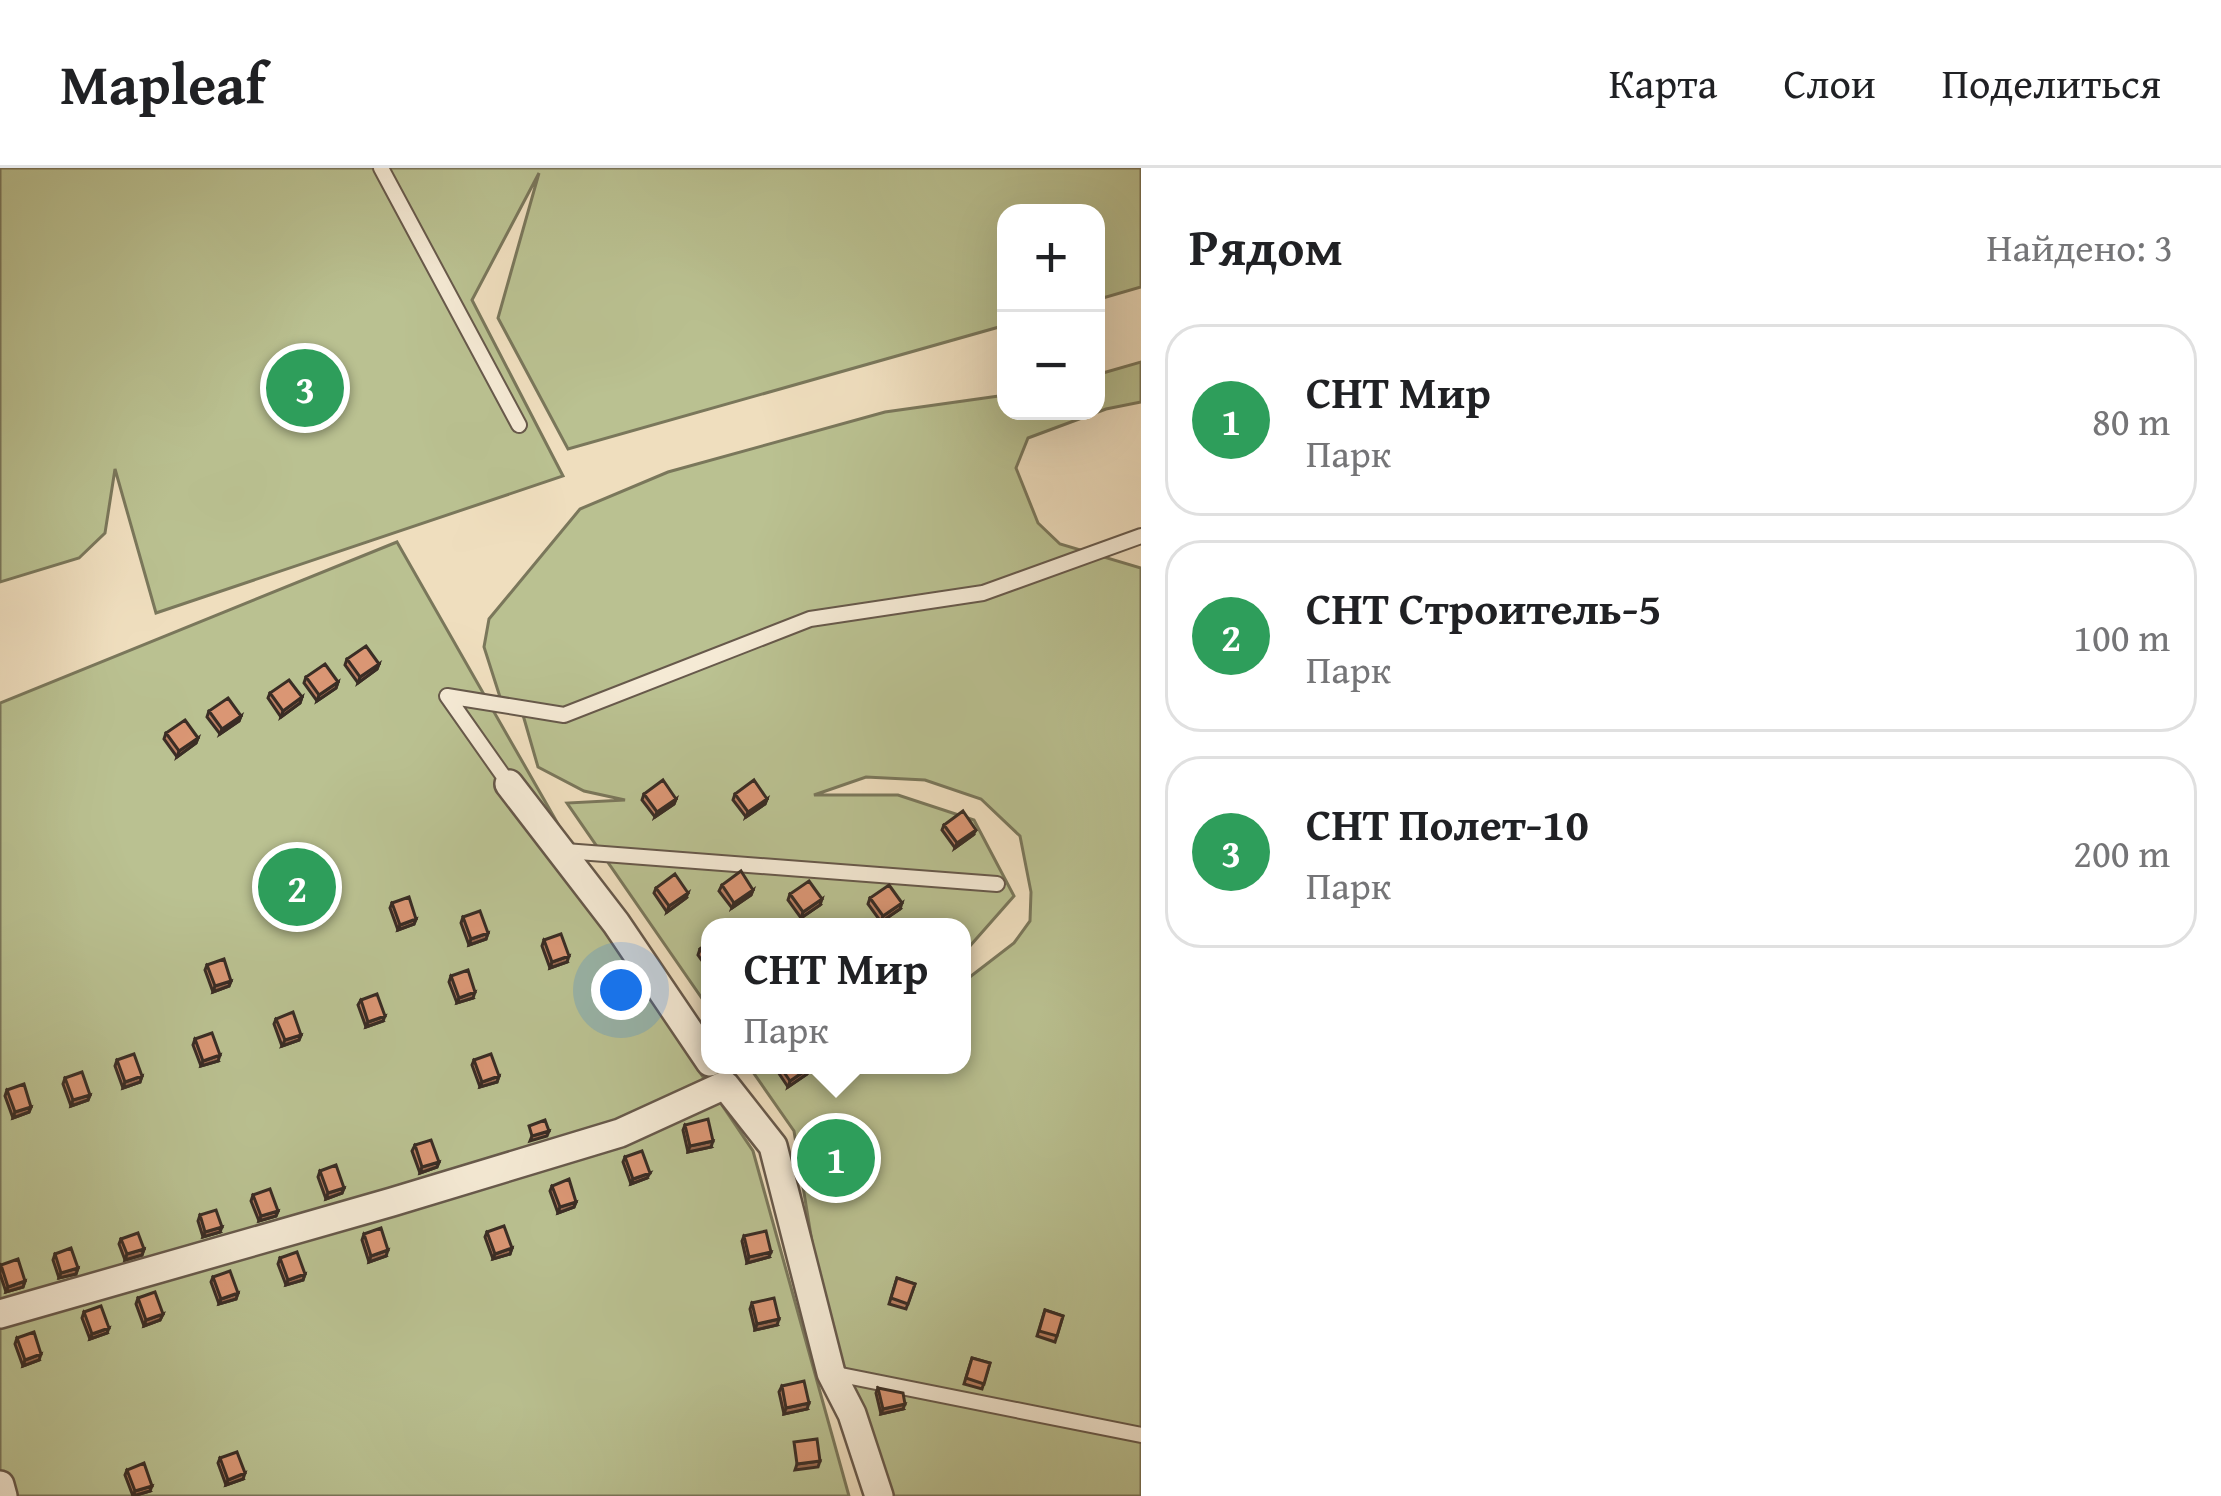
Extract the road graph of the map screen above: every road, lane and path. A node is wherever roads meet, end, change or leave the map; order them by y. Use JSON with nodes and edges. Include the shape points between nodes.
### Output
{"nodes":[{"id":1,"x":381,"y":168,"type":"edge"},
{"id":2,"x":519,"y":425,"type":"dead end"},
{"id":3,"x":1141,"y":536,"type":"edge"},
{"id":4,"x":508,"y":784,"type":"joint"},
{"id":5,"x":560,"y":851,"type":"junction"},
{"id":6,"x":997,"y":884,"type":"dead end"},
{"id":7,"x":701,"y":1049,"type":"edge"},
{"id":8,"x":711,"y":1074,"type":"edge"},
{"id":9,"x":718,"y":1074,"type":"edge"},
{"id":10,"x":0,"y":1314,"type":"edge"},
{"id":11,"x":831,"y":1372,"type":"junction"},
{"id":12,"x":1141,"y":1435,"type":"edge"},
{"id":13,"x":0,"y":1485,"type":"edge"},
{"id":14,"x":3,"y":1496,"type":"edge"},
{"id":15,"x":879,"y":1496,"type":"edge"}],
"edges":[{"from":1,"to":2,"type":"lane"},
{"from":3,"to":4,"type":"lane","via":[[983,592],[810,619],[564,716],[448,696]]},
{"from":4,"to":5,"type":"street"},
{"from":5,"to":6,"type":"lane"},
{"from":5,"to":7,"type":"street"},
{"from":8,"to":10,"type":"street","via":[[620,1133]]},
{"from":9,"to":11,"type":"street","via":[[773,1146]]},
{"from":11,"to":12,"type":"lane"},
{"from":11,"to":15,"type":"street"},
{"from":13,"to":14,"type":"street"}]}
